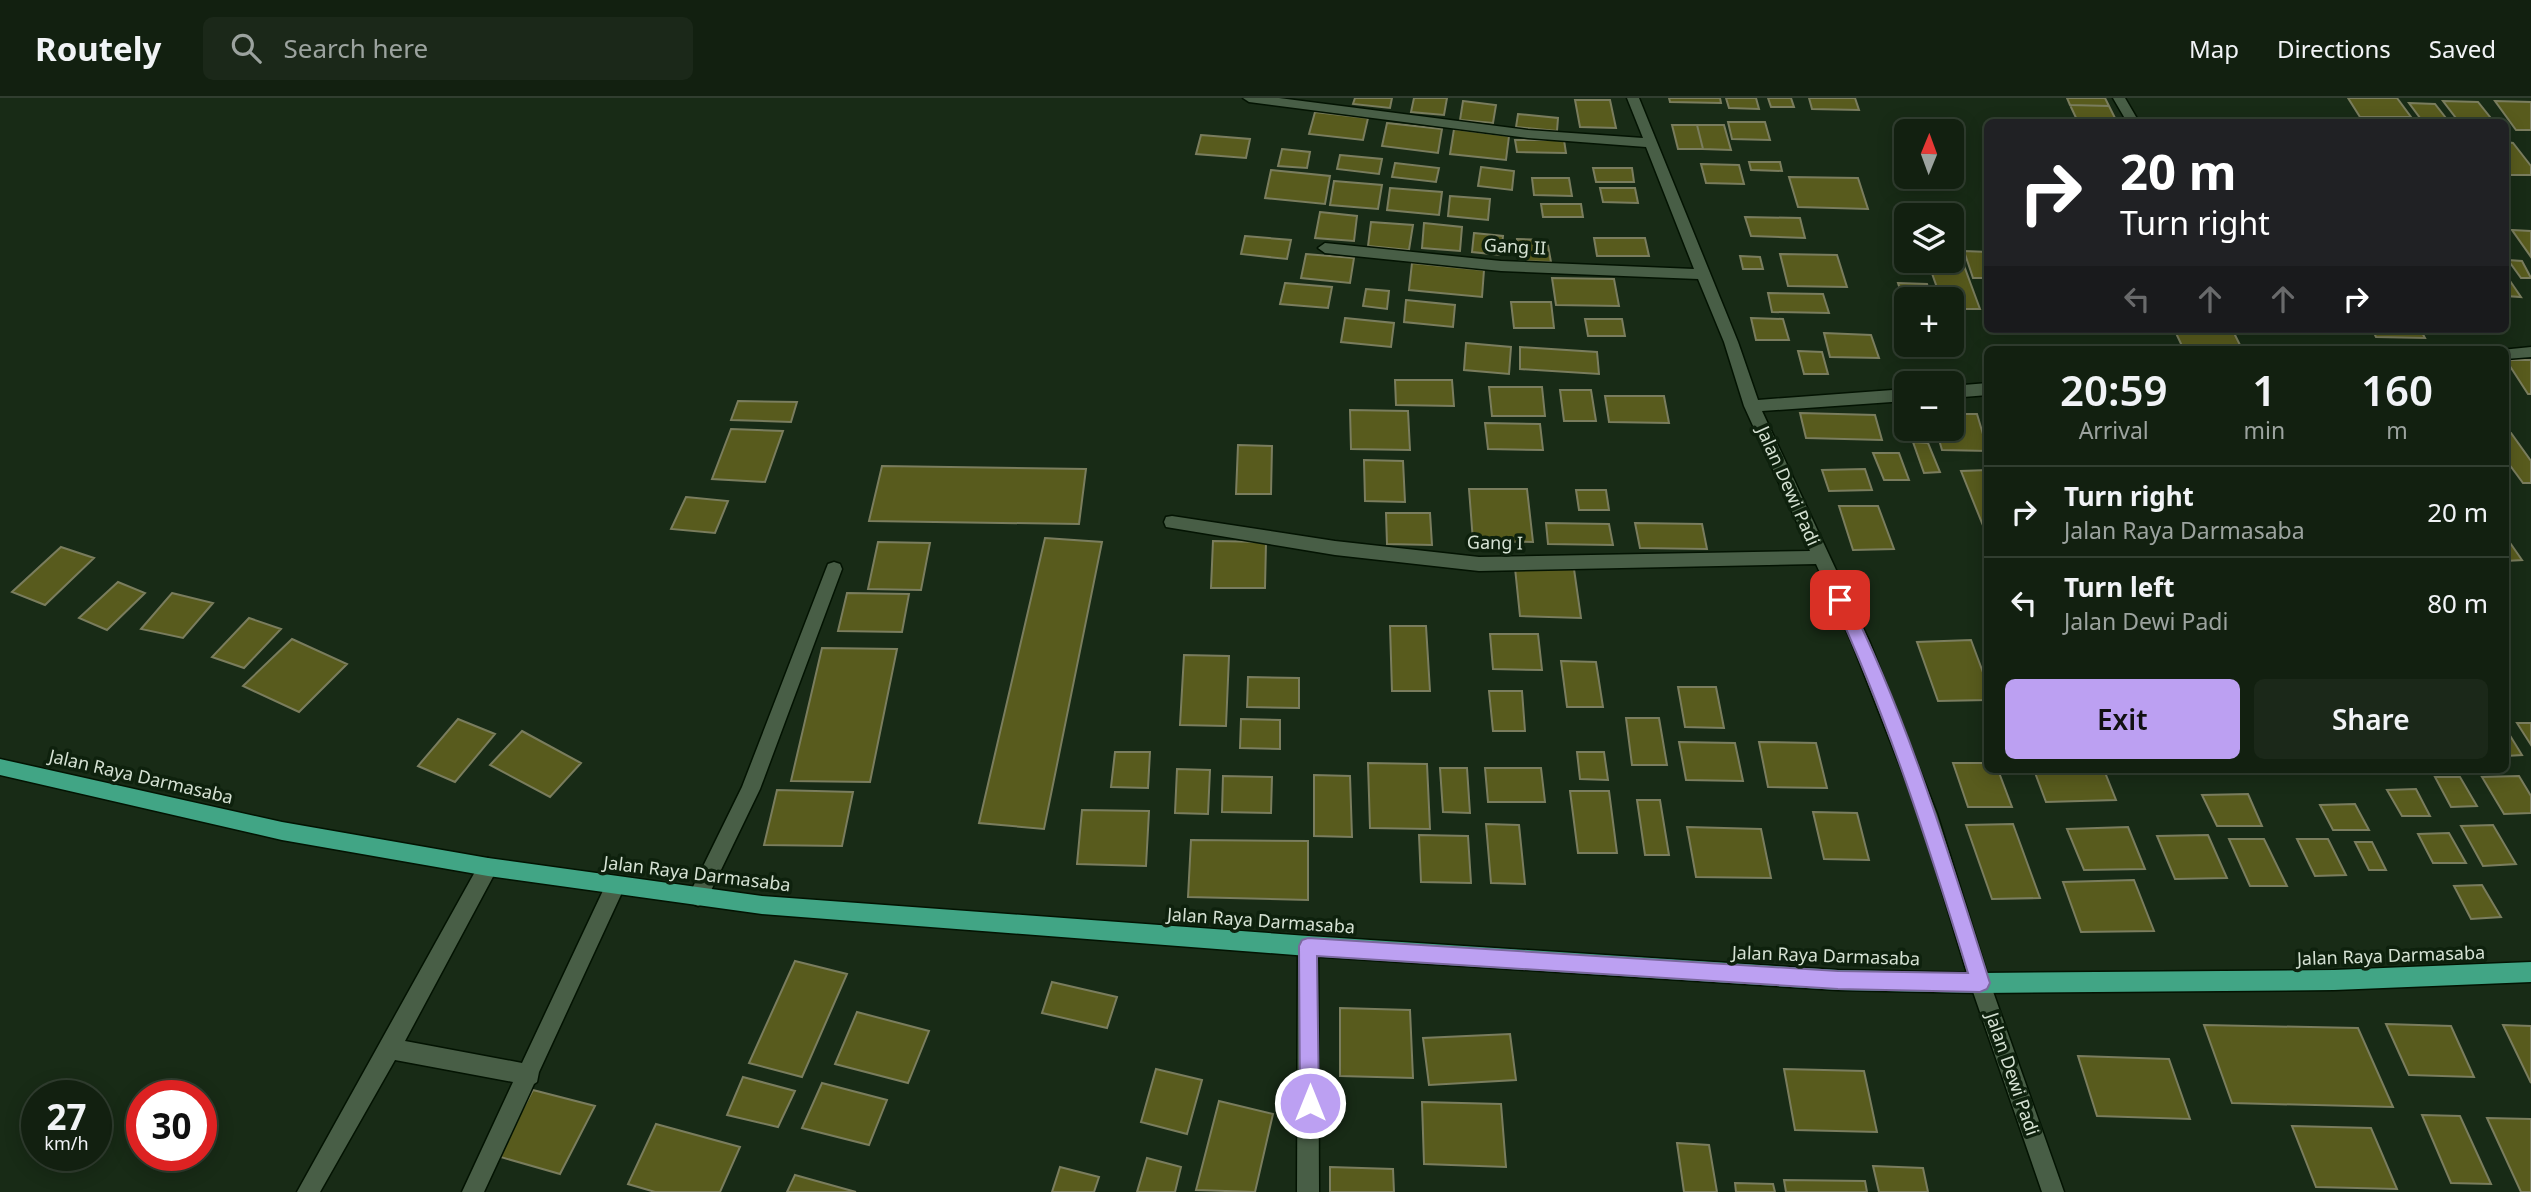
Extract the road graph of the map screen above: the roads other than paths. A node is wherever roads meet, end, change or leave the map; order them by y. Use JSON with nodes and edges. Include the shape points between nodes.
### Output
{"nodes":[{"id":1,"x":1249,"y":98,"type":"edge"},
{"id":2,"x":1633,"y":98,"type":"edge"},
{"id":3,"x":2119,"y":98,"type":"edge"},
{"id":4,"x":2131,"y":119,"type":"edge"},
{"id":5,"x":1652,"y":143,"type":"junction"},
{"id":6,"x":1325,"y":248,"type":"dead end"},
{"id":7,"x":1704,"y":274,"type":"junction"},
{"id":8,"x":2531,"y":352,"type":"edge"},
{"id":9,"x":2509,"y":354,"type":"edge"},
{"id":10,"x":1984,"y":389,"type":"edge"},
{"id":11,"x":1964,"y":390,"type":"edge"},
{"id":12,"x":1894,"y":396,"type":"edge"},
{"id":13,"x":1752,"y":407,"type":"junction"},
{"id":14,"x":1172,"y":522,"type":"dead end"},
{"id":15,"x":1820,"y":556,"type":"junction"},
{"id":16,"x":834,"y":569,"type":"dead end"},
{"id":17,"x":0,"y":767,"type":"edge"},
{"id":18,"x":488,"y":867,"type":"junction"},
{"id":19,"x":615,"y":886,"type":"junction"},
{"id":20,"x":701,"y":897,"type":"junction"},
{"id":21,"x":1308,"y":946,"type":"junction"},
{"id":22,"x":2531,"y":972,"type":"edge"},
{"id":23,"x":1980,"y":983,"type":"junction"},
{"id":24,"x":390,"y":1049,"type":"junction"},
{"id":25,"x":530,"y":1075,"type":"junction"},
{"id":26,"x":308,"y":1192,"type":"edge"},
{"id":27,"x":473,"y":1192,"type":"edge"},
{"id":28,"x":1308,"y":1192,"type":"edge"},
{"id":29,"x":2053,"y":1192,"type":"edge"}],
"edges":[{"from":1,"to":5,"type":"street","via":[[1528,134]]},
{"from":2,"to":5,"type":"street","name":"Jalan Dewi Padi"},
{"from":3,"to":4,"type":"street"},
{"from":5,"to":7,"type":"street","name":"Jalan Dewi Padi"},
{"from":6,"to":7,"type":"street","name":"Gang II","via":[[1501,266]]},
{"from":7,"to":13,"type":"street","name":"Jalan Dewi Padi"},
{"from":8,"to":9,"type":"street"},
{"from":10,"to":11,"type":"street"},
{"from":12,"to":13,"type":"street"},
{"from":13,"to":15,"type":"street","name":"Jalan Dewi Padi"},
{"from":14,"to":15,"type":"street","name":"Gang I","via":[[1335,548],[1479,564]]},
{"from":15,"to":23,"type":"street","name":"Jalan Dewi Padi","via":[[1861,643],[1928,814]]},
{"from":16,"to":20,"type":"street","via":[[751,789]]},
{"from":17,"to":18,"type":"main road","name":"Jalan Raya Darmasaba","via":[[282,831]]},
{"from":18,"to":19,"type":"main road","name":"Jalan Raya Darmasaba"},
{"from":18,"to":24,"type":"street"},
{"from":19,"to":20,"type":"main road","name":"Jalan Raya Darmasaba"},
{"from":19,"to":25,"type":"street"},
{"from":20,"to":21,"type":"main road","name":"Jalan Raya Darmasaba"},
{"from":21,"to":23,"type":"main road","name":"Jalan Raya Darmasaba","via":[[1838,980]]},
{"from":21,"to":28,"type":"street"},
{"from":22,"to":23,"type":"main road","name":"Jalan Raya Darmasaba","via":[[2334,980]]},
{"from":23,"to":29,"type":"street","name":"Jalan Dewi Padi"},
{"from":24,"to":25,"type":"street"},
{"from":24,"to":26,"type":"street"},
{"from":25,"to":27,"type":"street"}]}
